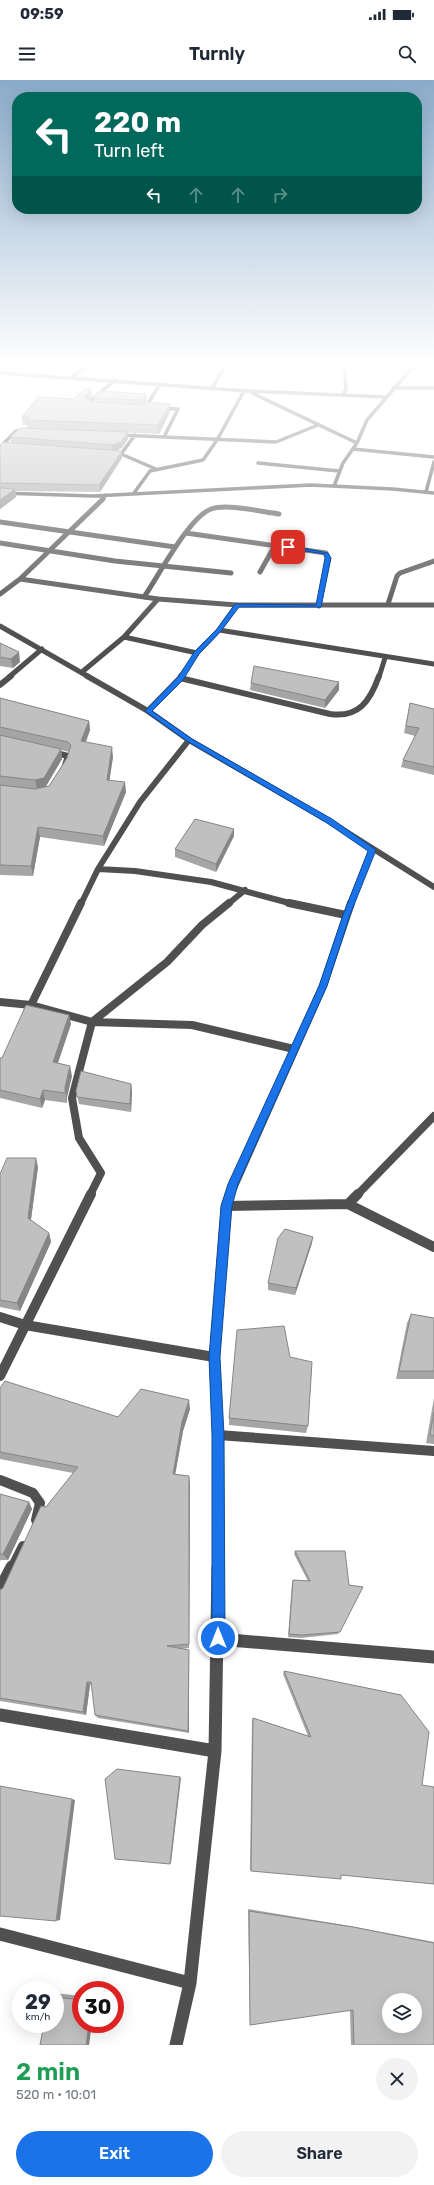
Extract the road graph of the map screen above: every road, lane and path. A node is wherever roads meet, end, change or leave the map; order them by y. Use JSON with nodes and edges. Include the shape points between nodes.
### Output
{"nodes":[{"id":1,"x":208,"y":453,"type":"edge"},
{"id":2,"x":351,"y":453,"type":"edge"},
{"id":3,"x":390,"y":453,"type":"edge"},
{"id":4,"x":106,"y":454,"type":"edge"},
{"id":5,"x":121,"y":454,"type":"joint"},
{"id":6,"x":434,"y":457,"type":"edge"},
{"id":7,"x":434,"y":462,"type":"edge"},
{"id":8,"x":258,"y":463,"type":"dead end"},
{"id":9,"x":156,"y":469,"type":"junction"},
{"id":10,"x":340,"y":471,"type":"junction"},
{"id":11,"x":334,"y":486,"type":"junction"},
{"id":12,"x":426,"y":492,"type":"junction"},
{"id":13,"x":0,"y":493,"type":"edge"},
{"id":14,"x":134,"y":493,"type":"junction"},
{"id":15,"x":434,"y":493,"type":"edge"},
{"id":16,"x":106,"y":495,"type":"junction"},
{"id":17,"x":279,"y":514,"type":"dead end"},
{"id":18,"x":0,"y":522,"type":"edge"},
{"id":19,"x":69,"y":533,"type":"junction"},
{"id":20,"x":186,"y":533,"type":"junction"},
{"id":21,"x":0,"y":543,"type":"edge"},
{"id":22,"x":275,"y":545,"type":"junction"},
{"id":23,"x":175,"y":547,"type":"junction"},
{"id":24,"x":49,"y":552,"type":"junction"},
{"id":25,"x":434,"y":561,"type":"edge"},
{"id":26,"x":165,"y":567,"type":"junction"},
{"id":27,"x":260,"y":572,"type":"dead end"},
{"id":28,"x":231,"y":573,"type":"dead end"},
{"id":29,"x":20,"y":579,"type":"junction"},
{"id":30,"x":0,"y":594,"type":"edge"},
{"id":31,"x":144,"y":597,"type":"junction"},
{"id":32,"x":158,"y":599,"type":"junction"},
{"id":33,"x":388,"y":604,"type":"junction"},
{"id":34,"x":237,"y":605,"type":"junction"},
{"id":35,"x":434,"y":605,"type":"edge"},
{"id":36,"x":319,"y":606,"type":"junction"},
{"id":37,"x":0,"y":626,"type":"edge"},
{"id":38,"x":219,"y":630,"type":"junction"},
{"id":39,"x":124,"y":637,"type":"junction"},
{"id":40,"x":42,"y":649,"type":"junction"},
{"id":41,"x":197,"y":653,"type":"junction"},
{"id":42,"x":385,"y":658,"type":"junction"},
{"id":43,"x":434,"y":664,"type":"edge"},
{"id":44,"x":82,"y":672,"type":"junction"},
{"id":45,"x":180,"y":678,"type":"junction"},
{"id":46,"x":0,"y":685,"type":"edge"},
{"id":47,"x":148,"y":711,"type":"junction"},
{"id":48,"x":189,"y":740,"type":"junction"},
{"id":49,"x":43,"y":750,"type":"edge"},
{"id":50,"x":61,"y":772,"type":"edge"},
{"id":51,"x":372,"y":850,"type":"junction"},
{"id":52,"x":98,"y":869,"type":"junction"},
{"id":53,"x":434,"y":887,"type":"edge"},
{"id":54,"x":244,"y":890,"type":"junction"},
{"id":55,"x":346,"y":915,"type":"junction"},
{"id":56,"x":0,"y":1002,"type":"edge"},
{"id":57,"x":31,"y":1005,"type":"junction"},
{"id":58,"x":92,"y":1022,"type":"junction"},
{"id":59,"x":294,"y":1049,"type":"junction"},
{"id":60,"x":434,"y":1116,"type":"edge"},
{"id":61,"x":348,"y":1204,"type":"junction"},
{"id":62,"x":226,"y":1206,"type":"junction"},
{"id":63,"x":434,"y":1247,"type":"edge"},
{"id":64,"x":0,"y":1317,"type":"edge"},
{"id":65,"x":26,"y":1325,"type":"junction"},
{"id":66,"x":214,"y":1357,"type":"junction"},
{"id":67,"x":0,"y":1376,"type":"edge"},
{"id":68,"x":218,"y":1435,"type":"junction"},
{"id":69,"x":434,"y":1451,"type":"edge"},
{"id":70,"x":0,"y":1480,"type":"edge"},
{"id":71,"x":0,"y":1590,"type":"edge"},
{"id":72,"x":218,"y":1638,"type":"junction"},
{"id":73,"x":434,"y":1657,"type":"edge"},
{"id":74,"x":0,"y":1715,"type":"edge"},
{"id":75,"x":215,"y":1751,"type":"junction"},
{"id":76,"x":0,"y":1934,"type":"edge"},
{"id":77,"x":190,"y":1983,"type":"junction"},
{"id":78,"x":176,"y":2045,"type":"edge"}],
"edges":[{"from":1,"to":9,"type":"street","via":[[203,460]]},
{"from":2,"to":10,"type":"street"},
{"from":3,"to":6,"type":"street"},
{"from":4,"to":5,"type":"street"},
{"from":5,"to":9,"type":"street"},
{"from":7,"to":12,"type":"street"},
{"from":8,"to":10,"type":"street"},
{"from":9,"to":14,"type":"street","via":[[150,472]]},
{"from":10,"to":11,"type":"street"},
{"from":11,"to":12,"type":"street"},
{"from":11,"to":14,"type":"street","via":[[244,487]]},
{"from":12,"to":15,"type":"street"},
{"from":13,"to":16,"type":"street"},
{"from":14,"to":16,"type":"street"},
{"from":16,"to":19,"type":"street"},
{"from":17,"to":20,"type":"street","via":[[211,509]]},
{"from":18,"to":19,"type":"street"},
{"from":19,"to":23,"type":"street"},
{"from":19,"to":24,"type":"street"},
{"from":20,"to":22,"type":"street"},
{"from":20,"to":23,"type":"street"},
{"from":21,"to":24,"type":"street"},
{"from":22,"to":27,"type":"street"},
{"from":22,"to":36,"type":"street","via":[[326,553],[328,558]]},
{"from":23,"to":26,"type":"street"},
{"from":24,"to":26,"type":"street"},
{"from":24,"to":29,"type":"street"},
{"from":25,"to":33,"type":"street","via":[[400,573]]},
{"from":26,"to":28,"type":"street"},
{"from":26,"to":31,"type":"street"},
{"from":29,"to":30,"type":"street"},
{"from":29,"to":31,"type":"street"},
{"from":31,"to":32,"type":"street"},
{"from":32,"to":34,"type":"street"},
{"from":32,"to":39,"type":"street"},
{"from":33,"to":35,"type":"street"},
{"from":33,"to":36,"type":"street"},
{"from":34,"to":36,"type":"street"},
{"from":34,"to":38,"type":"street"},
{"from":37,"to":40,"type":"street"},
{"from":38,"to":41,"type":"street"},
{"from":38,"to":42,"type":"street"},
{"from":39,"to":41,"type":"street"},
{"from":39,"to":44,"type":"street"},
{"from":40,"to":44,"type":"street"},
{"from":40,"to":46,"type":"street"},
{"from":41,"to":45,"type":"street"},
{"from":42,"to":43,"type":"street"},
{"from":42,"to":45,"type":"street","via":[[376,687],[354,712],[341,715]]},
{"from":44,"to":47,"type":"street"},
{"from":45,"to":47,"type":"street"},
{"from":47,"to":48,"type":"street"},
{"from":48,"to":51,"type":"street","via":[[329,821]]},
{"from":48,"to":52,"type":"street","via":[[157,778],[115,838]]},
{"from":49,"to":50,"type":"street","via":[[68,756]]},
{"from":51,"to":53,"type":"street"},
{"from":51,"to":55,"type":"street"},
{"from":52,"to":54,"type":"street","via":[[135,871],[211,882]]},
{"from":52,"to":57,"type":"street"},
{"from":54,"to":55,"type":"street"},
{"from":54,"to":58,"type":"street","via":[[202,924],[167,962]]},
{"from":55,"to":59,"type":"street","via":[[323,986]]},
{"from":56,"to":57,"type":"street"},
{"from":57,"to":58,"type":"street"},
{"from":58,"to":59,"type":"street","via":[[192,1025]]},
{"from":58,"to":65,"type":"street","via":[[72,1098],[79,1138],[101,1173]]},
{"from":59,"to":62,"type":"street","via":[[233,1184]]},
{"from":60,"to":61,"type":"street"},
{"from":61,"to":62,"type":"street"},
{"from":61,"to":63,"type":"street"},
{"from":62,"to":66,"type":"street"},
{"from":64,"to":65,"type":"street"},
{"from":65,"to":66,"type":"street"},
{"from":65,"to":67,"type":"street"},
{"from":66,"to":68,"type":"street"},
{"from":68,"to":69,"type":"street"},
{"from":68,"to":72,"type":"street"},
{"from":70,"to":71,"type":"street","via":[[33,1493],[40,1503],[38,1516]]},
{"from":72,"to":73,"type":"street"},
{"from":72,"to":75,"type":"street"},
{"from":74,"to":75,"type":"street"},
{"from":75,"to":77,"type":"street"},
{"from":76,"to":77,"type":"street"},
{"from":77,"to":78,"type":"street"}]}
